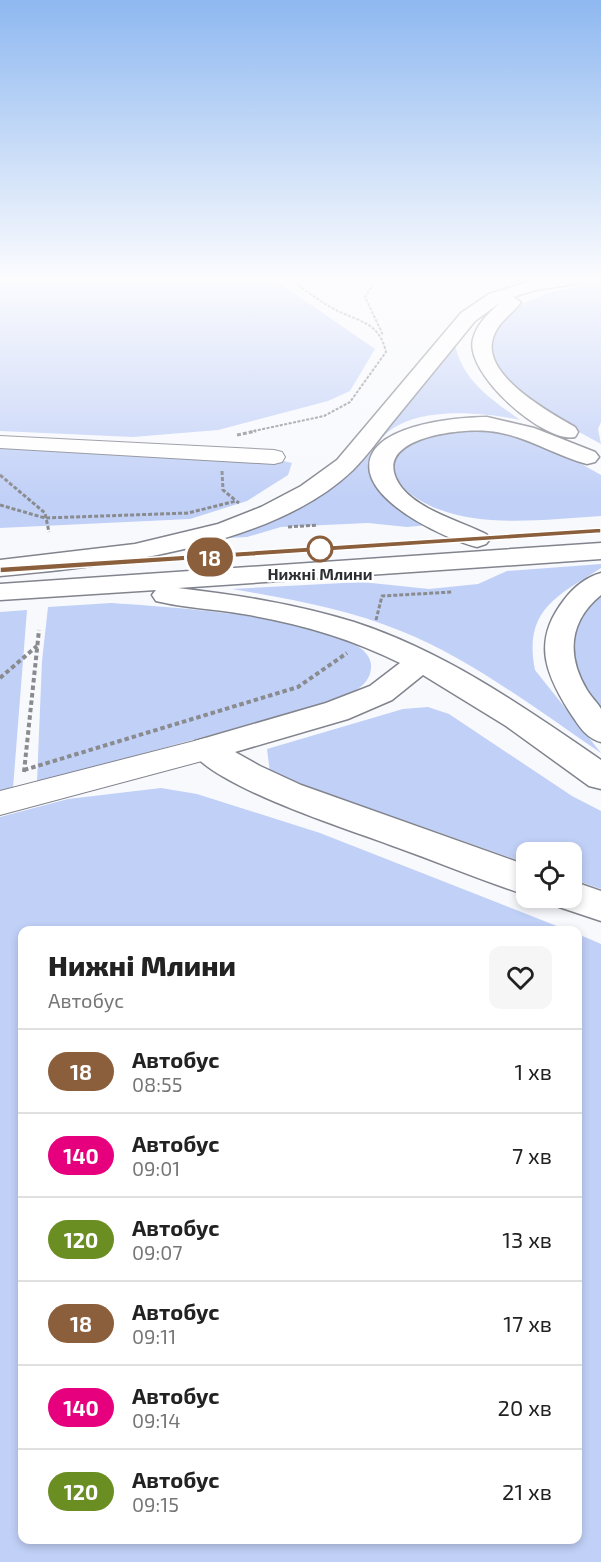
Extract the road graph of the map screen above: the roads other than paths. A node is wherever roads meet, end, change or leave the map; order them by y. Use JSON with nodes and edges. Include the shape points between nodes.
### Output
{"nodes":[{"id":1,"x":437,"y":353,"type":"edge"},
{"id":2,"x":468,"y":353,"type":"edge"},
{"id":3,"x":483,"y":353,"type":"edge"},
{"id":4,"x":0,"y":442,"type":"edge"},
{"id":5,"x":274,"y":457,"type":"dead end"},
{"id":6,"x":596,"y":457,"type":"edge"},
{"id":7,"x":601,"y":531,"type":"edge"},
{"id":8,"x":477,"y":539,"type":"junction"},
{"id":9,"x":601,"y":551,"type":"edge"},
{"id":10,"x":0,"y":569,"type":"edge"},
{"id":11,"x":601,"y":581,"type":"edge"},
{"id":12,"x":87,"y":586,"type":"junction"},
{"id":13,"x":0,"y":592,"type":"edge"},
{"id":14,"x":421,"y":662,"type":"junction"},
{"id":15,"x":601,"y":731,"type":"edge"},
{"id":16,"x":206,"y":749,"type":"junction"},
{"id":17,"x":601,"y":777,"type":"edge"},
{"id":18,"x":15,"y":790,"type":"edge"},
{"id":19,"x":516,"y":876,"type":"edge"},
{"id":20,"x":582,"y":899,"type":"edge"},
{"id":21,"x":601,"y":906,"type":"edge"}],
"edges":[{"from":1,"to":10,"type":"highway","via":[[345,465],[327,481],[269,514],[216,532],[134,551]]},
{"from":2,"to":6,"type":"highway","via":[[475,374],[491,393]]},
{"from":3,"to":6,"type":"highway","via":[[486,365],[508,393]]},
{"from":4,"to":5,"type":"street"},
{"from":6,"to":8,"type":"highway","via":[[520,430],[478,424],[448,424],[400,440],[384,458],[383,469],[393,492],[411,506]]},
{"from":7,"to":8,"type":"highway"},
{"from":8,"to":10,"type":"highway"},
{"from":9,"to":12,"type":"highway"},
{"from":11,"to":15,"type":"highway","via":[[580,597],[566,615],[558,643],[559,659],[570,687]]},
{"from":12,"to":13,"type":"highway"},
{"from":12,"to":14,"type":"highway","via":[[197,598],[315,620],[366,636]]},
{"from":14,"to":16,"type":"highway","via":[[370,698]]},
{"from":14,"to":17,"type":"highway","via":[[474,690]]},
{"from":16,"to":18,"type":"street"},
{"from":16,"to":19,"type":"highway","via":[[289,794]]},
{"from":20,"to":21,"type":"highway"}]}
